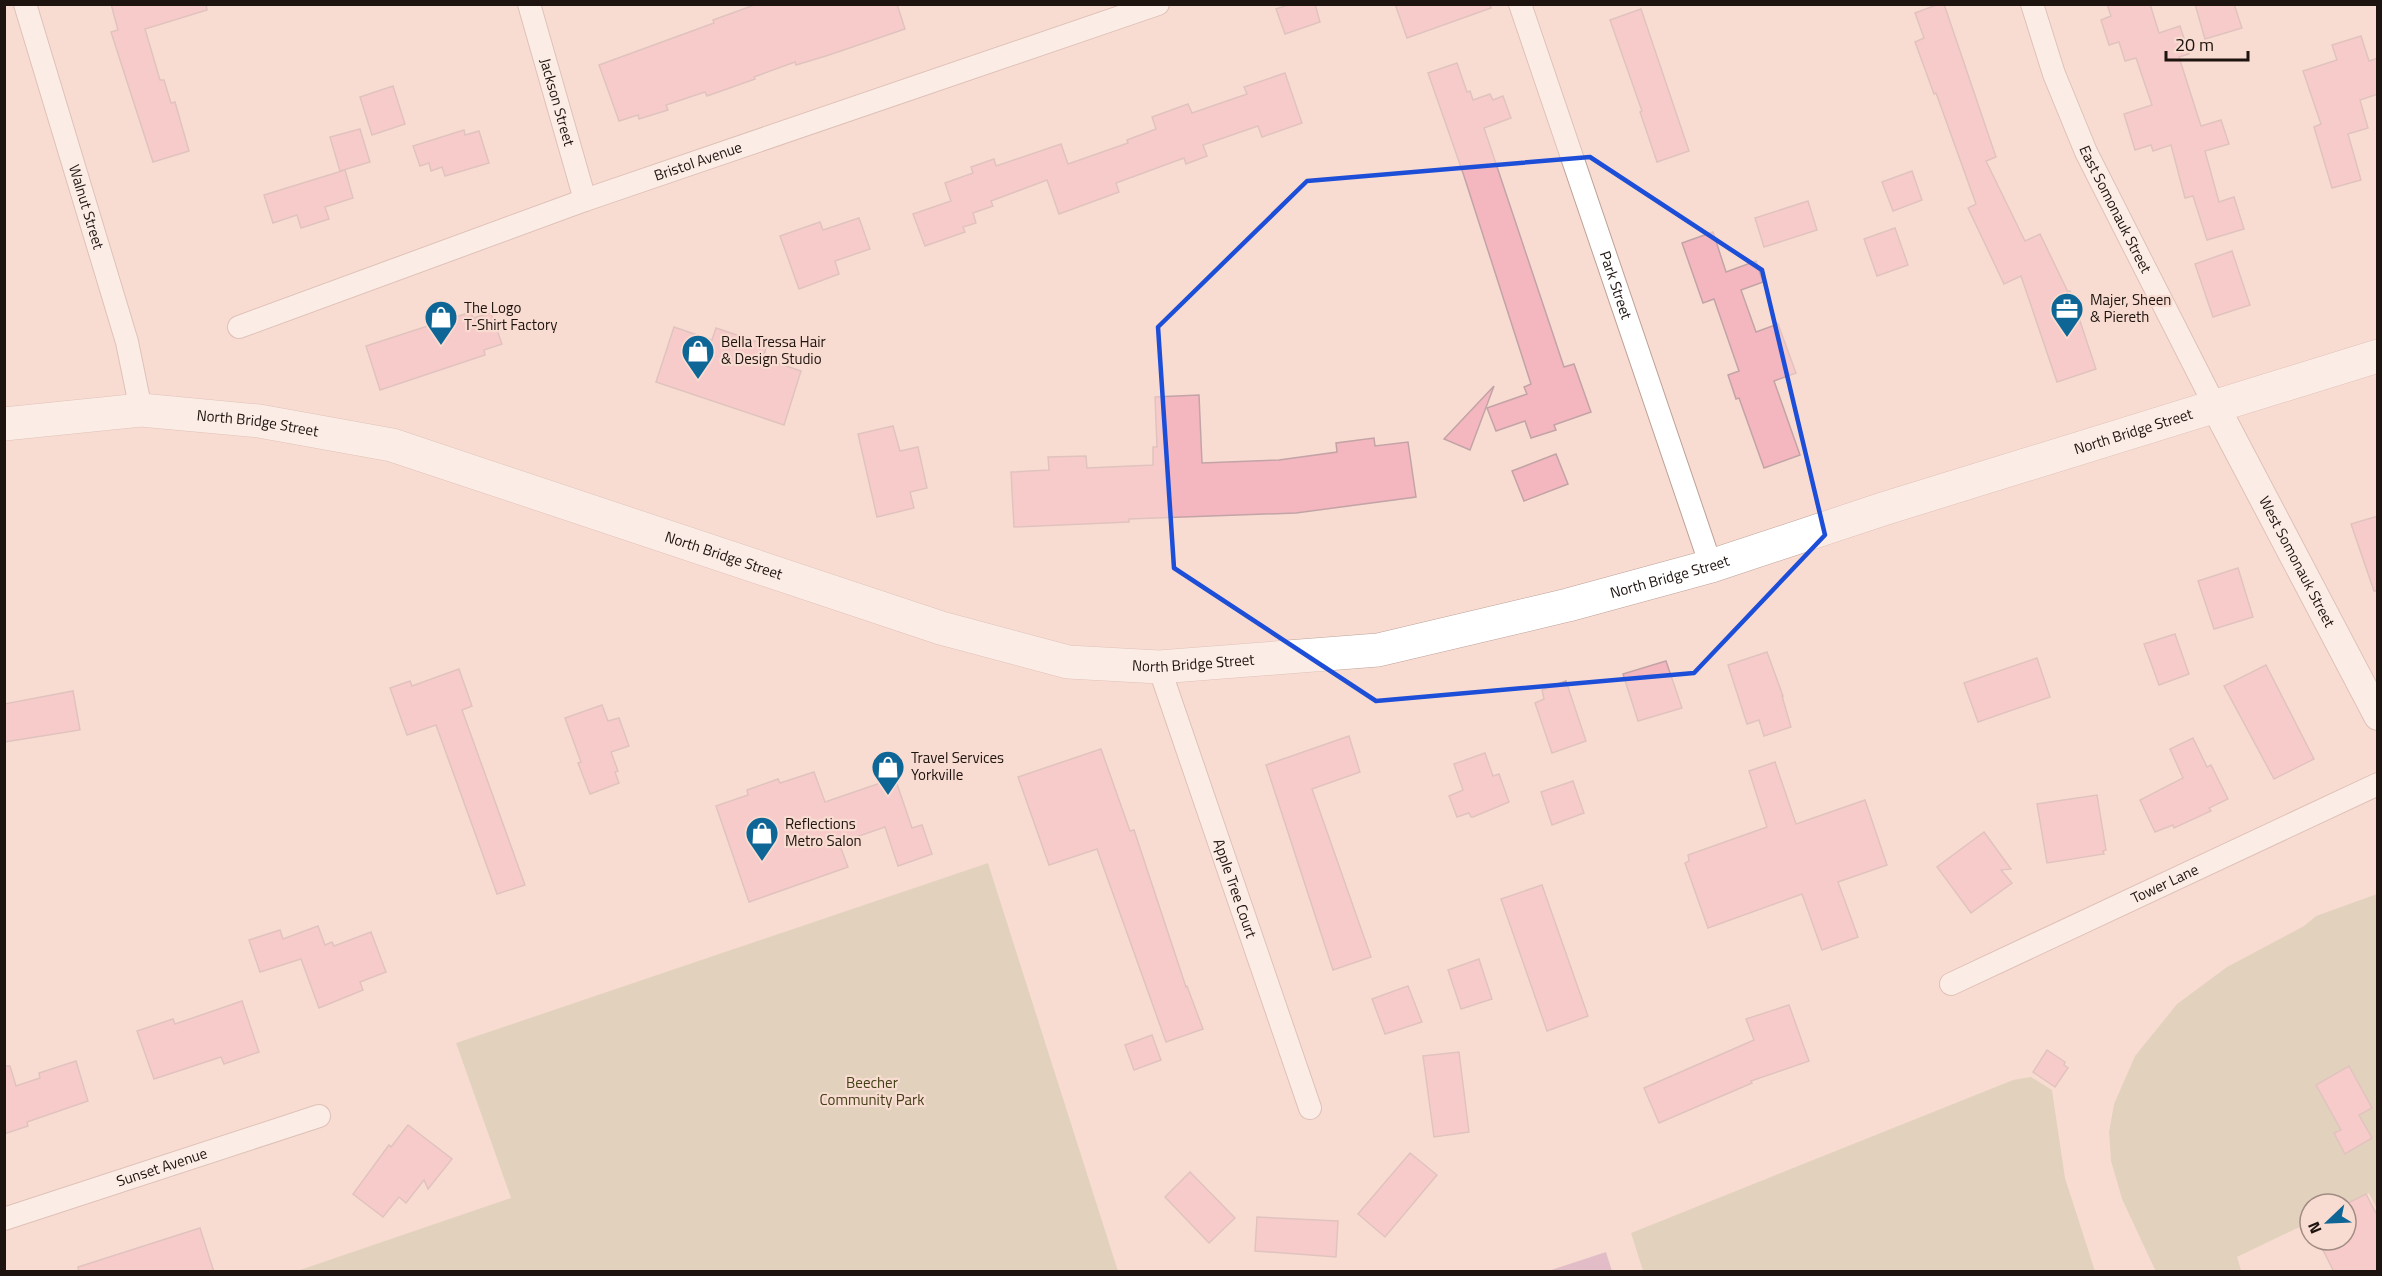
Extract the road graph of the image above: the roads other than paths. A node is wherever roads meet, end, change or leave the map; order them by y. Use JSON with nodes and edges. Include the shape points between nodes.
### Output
{"nodes":[{"id":1,"x":25,"y":4,"type":"edge"},
{"id":2,"x":529,"y":4,"type":"edge"},
{"id":3,"x":1158,"y":4,"type":"edge"},
{"id":4,"x":1520,"y":4,"type":"edge"},
{"id":5,"x":2032,"y":4,"type":"edge"},
{"id":6,"x":585,"y":200,"type":"junction"},
{"id":7,"x":239,"y":327,"type":"dead end"},
{"id":8,"x":2378,"y":356,"type":"edge"},
{"id":9,"x":2215,"y":406,"type":"junction"},
{"id":10,"x":141,"y":410,"type":"junction"},
{"id":11,"x":4,"y":424,"type":"edge"},
{"id":12,"x":1711,"y":566,"type":"junction"},
{"id":13,"x":1159,"y":668,"type":"junction"},
{"id":14,"x":2378,"y":716,"type":"edge"},
{"id":15,"x":2378,"y":784,"type":"edge"},
{"id":16,"x":1951,"y":984,"type":"dead end"},
{"id":17,"x":1310,"y":1108,"type":"dead end"},
{"id":18,"x":319,"y":1116,"type":"dead end"},
{"id":19,"x":4,"y":1219,"type":"edge"}],
"edges":[{"from":1,"to":10,"type":"street","name":"Walnut Street","via":[[127,342]]},
{"from":2,"to":6,"type":"street","name":"Jackson Street"},
{"from":3,"to":6,"type":"street","name":"Bristol Avenue"},
{"from":4,"to":12,"type":"street","name":"Park Street"},
{"from":5,"to":9,"type":"street","name":"East Somonauk Street","via":[[2054,74],[2086,152]]},
{"from":6,"to":7,"type":"street","name":"Bristol Avenue"},
{"from":8,"to":9,"type":"highway","name":"North Bridge Street"},
{"from":9,"to":12,"type":"highway","name":"North Bridge Street"},
{"from":9,"to":14,"type":"street","name":"West Somonauk Street"},
{"from":10,"to":11,"type":"highway","name":"North Bridge Street"},
{"from":10,"to":13,"type":"highway","name":"North Bridge Street","via":[[259,421],[392,445],[941,628],[1068,662]]},
{"from":12,"to":13,"type":"highway","name":"North Bridge Street","via":[[1378,650]]},
{"from":13,"to":17,"type":"street","name":"Apple Tree Court"},
{"from":15,"to":16,"type":"street","name":"Tower Lane"},
{"from":18,"to":19,"type":"street","name":"Sunset Avenue"}]}
